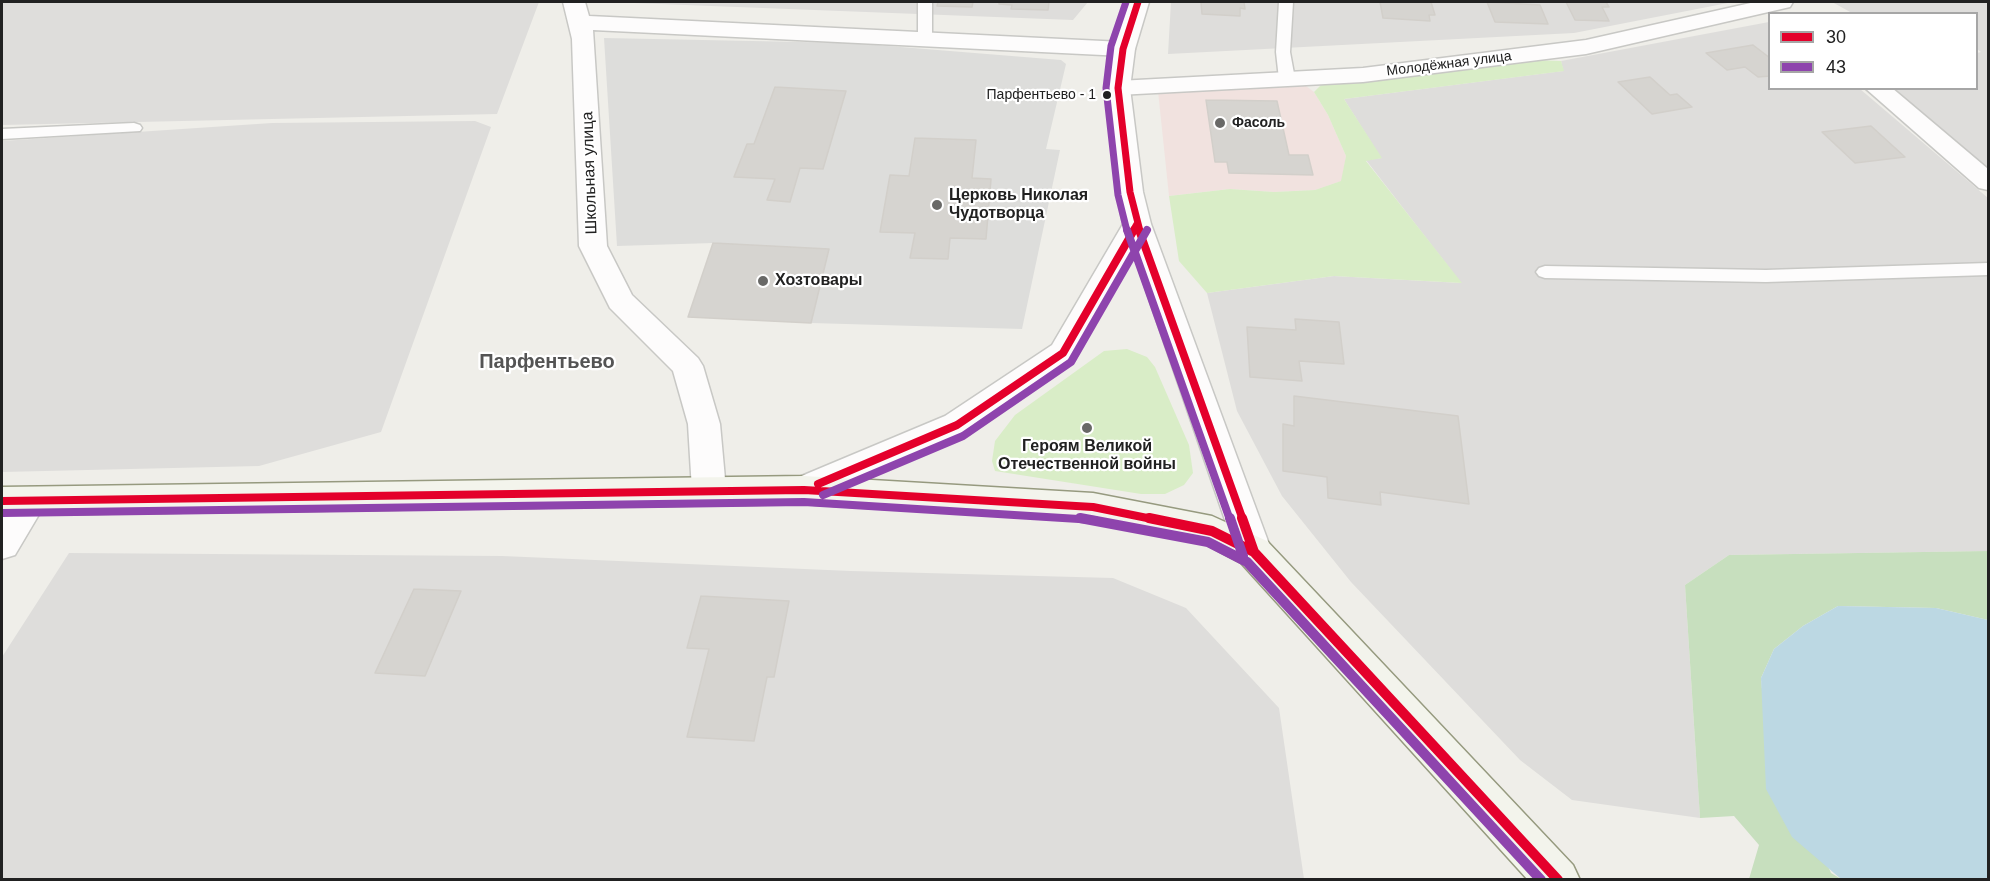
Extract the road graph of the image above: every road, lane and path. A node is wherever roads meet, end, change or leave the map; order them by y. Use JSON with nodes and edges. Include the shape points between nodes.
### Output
{"nodes":[{"id":1,"x":925,"y":2,"type":"edge"},
{"id":2,"x":1138,"y":2,"type":"edge"},
{"id":3,"x":1286,"y":2,"type":"edge"},
{"id":4,"x":1779,"y":5,"type":"edge"},
{"id":5,"x":576,"y":12,"type":"edge"},
{"id":6,"x":925,"y":40,"type":"junction"},
{"id":7,"x":1123,"y":49,"type":"junction"},
{"id":8,"x":1287,"y":79,"type":"junction"},
{"id":9,"x":1118,"y":88,"type":"junction"},
{"id":10,"x":1879,"y":90,"type":"edge"},
{"id":11,"x":134,"y":128,"type":"dead end"},
{"id":12,"x":2,"y":135,"type":"edge"},
{"id":13,"x":1989,"y":182,"type":"edge"},
{"id":14,"x":1137,"y":224,"type":"junction"},
{"id":15,"x":1989,"y":269,"type":"edge"},
{"id":16,"x":1545,"y":272,"type":"dead end"},
{"id":17,"x":709,"y":490,"type":"junction"},
{"id":18,"x":804,"y":490,"type":"junction"},
{"id":19,"x":16,"y":501,"type":"edge"},
{"id":20,"x":2,"y":544,"type":"edge"},
{"id":21,"x":1254,"y":552,"type":"junction"},
{"id":22,"x":1558,"y":879,"type":"edge"}],
"edges":[{"from":1,"to":6,"type":"lane"},
{"from":2,"to":7,"type":"street"},
{"from":3,"to":8,"type":"lane","via":[[1283,52]]},
{"from":4,"to":8,"type":"street","name":"Молодёжная улица","via":[[1586,47],[1363,75]]},
{"from":5,"to":6,"type":"street"},
{"from":5,"to":17,"type":"street","name":"Школьная улица","via":[[584,39],[593,246],[620,301],[687,366],[704,424]]},
{"from":6,"to":7,"type":"street"},
{"from":7,"to":9,"type":"street"},
{"from":8,"to":9,"type":"street","name":"Молодёжная улица"},
{"from":9,"to":14,"type":"street"},
{"from":10,"to":13,"type":"street"},
{"from":11,"to":12,"type":"lane"},
{"from":14,"to":18,"type":"street","via":[[1063,353],[957,425]]},
{"from":14,"to":21,"type":"street"},
{"from":15,"to":16,"type":"lane","via":[[1766,276]]},
{"from":17,"to":18,"type":"main road"},
{"from":17,"to":19,"type":"main road"},
{"from":18,"to":21,"type":"main road","via":[[1093,507],[1212,531]]},
{"from":19,"to":20,"type":"street"},
{"from":21,"to":22,"type":"main road"}]}
